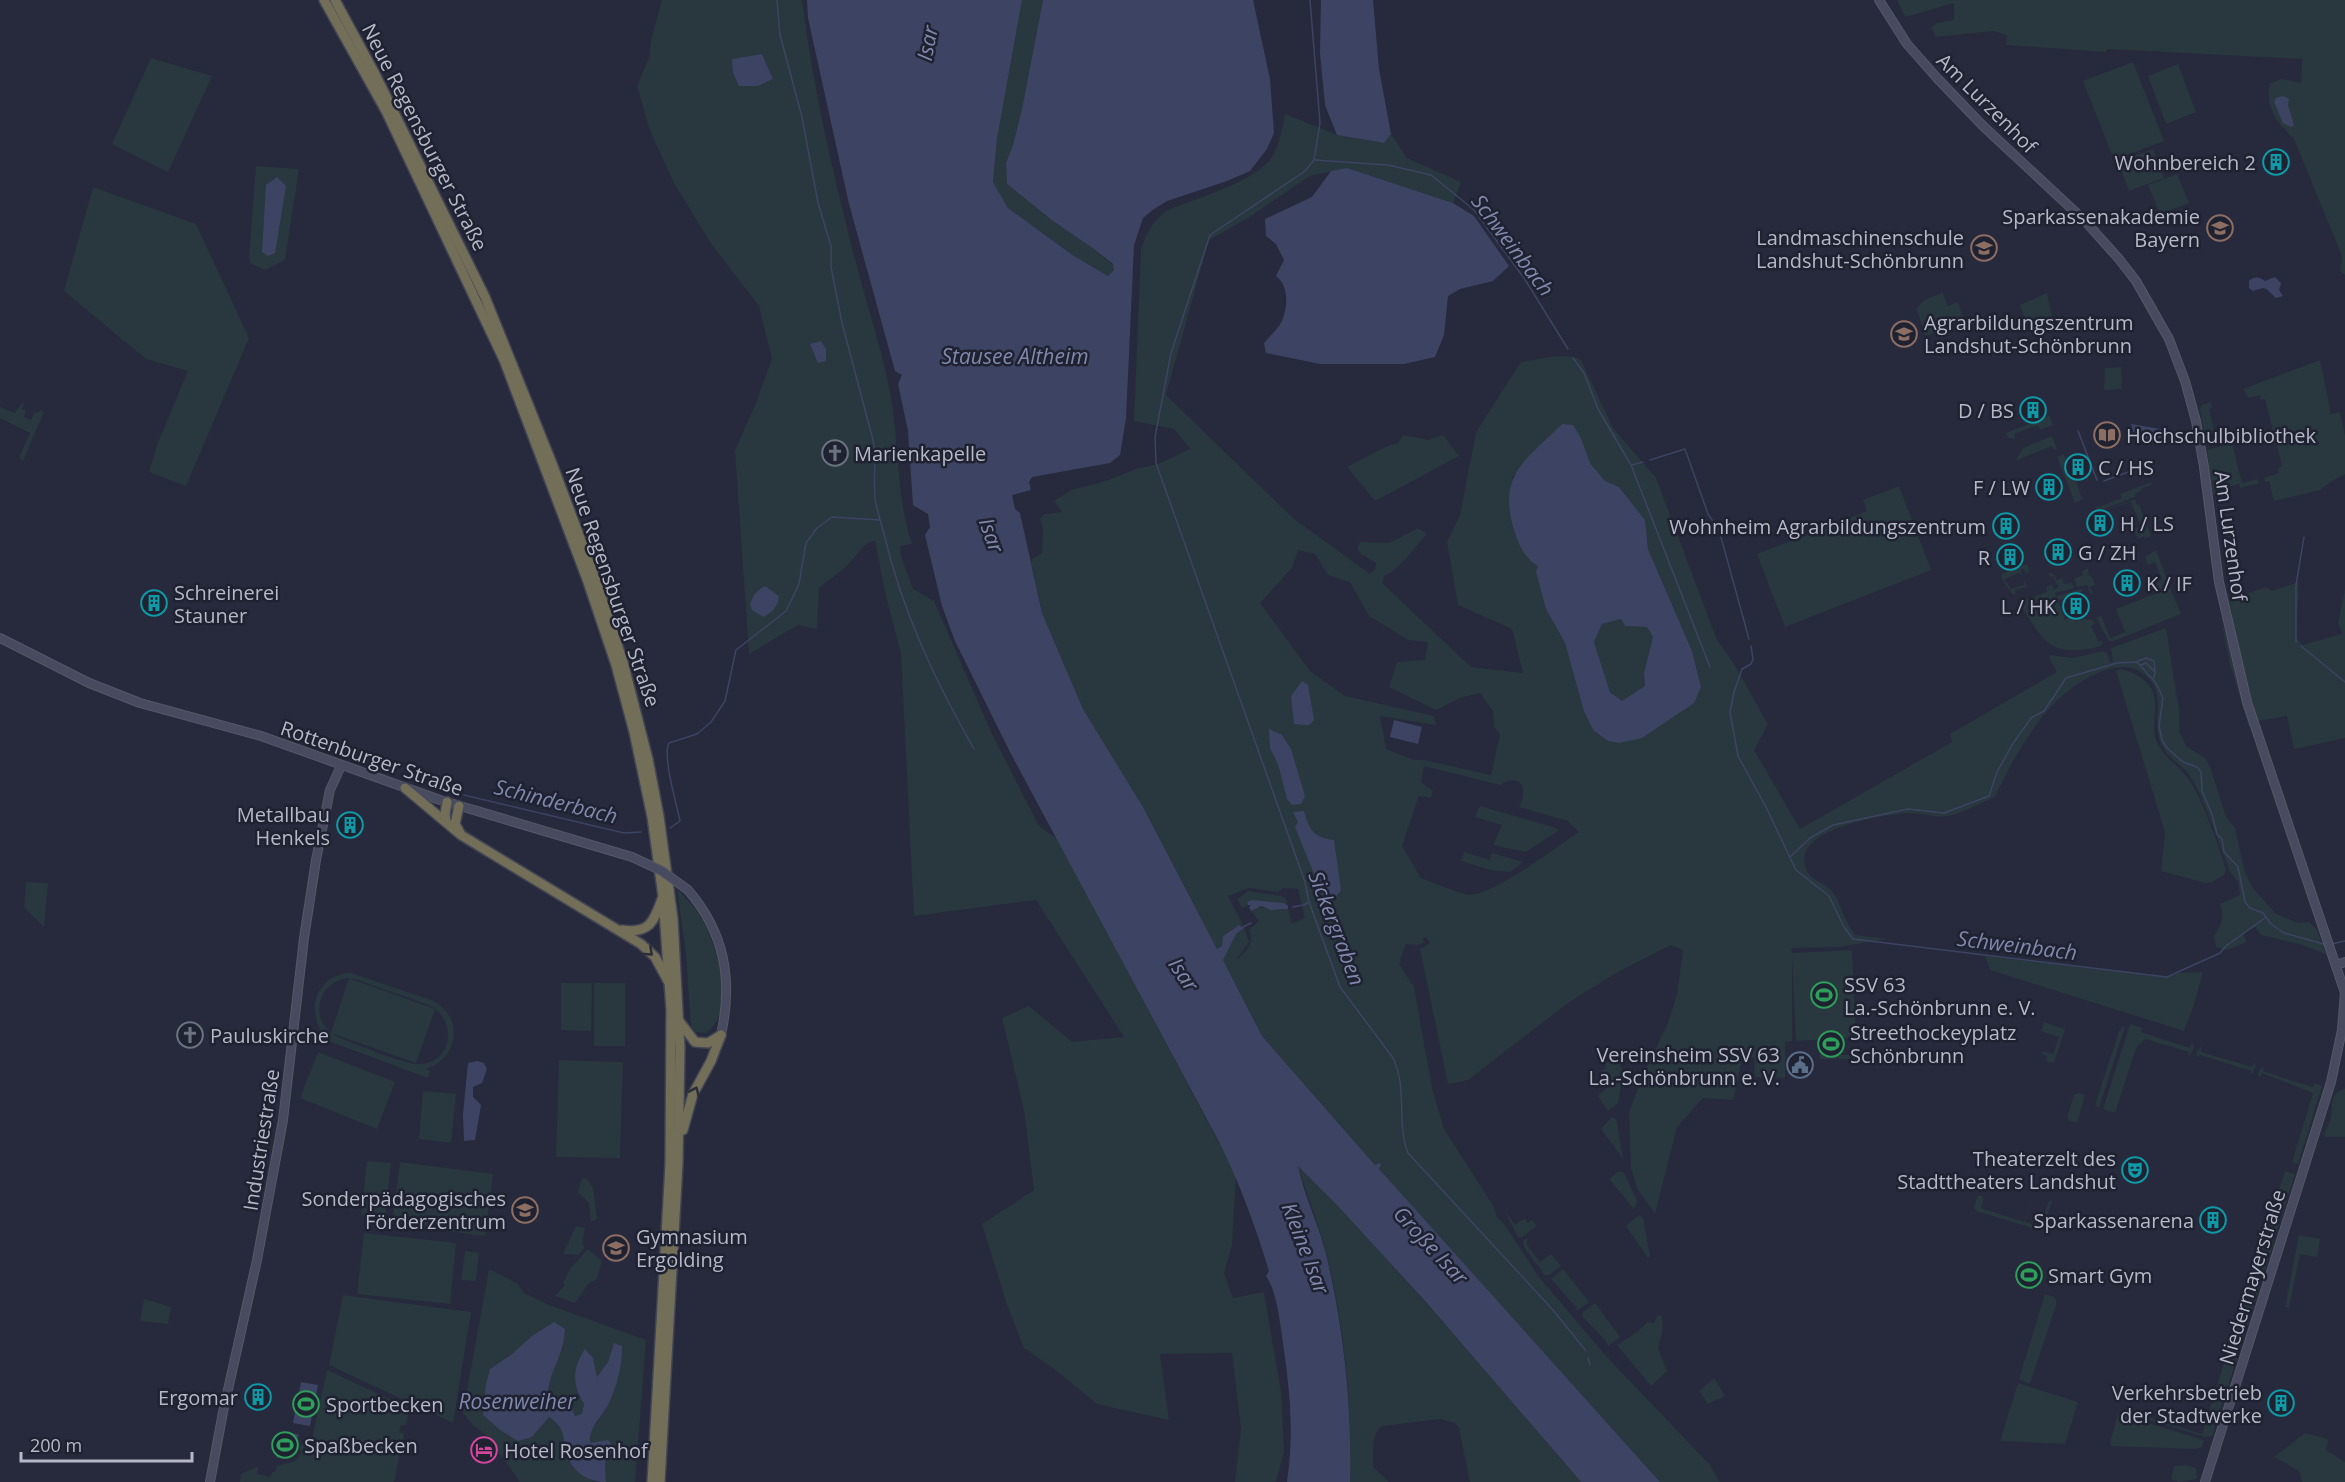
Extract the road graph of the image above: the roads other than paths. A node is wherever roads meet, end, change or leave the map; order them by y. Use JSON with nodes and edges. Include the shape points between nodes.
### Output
{"nodes":[{"id":1,"x":324,"y":0,"type":"edge"},
{"id":2,"x":335,"y":0,"type":"edge"},
{"id":3,"x":1880,"y":0,"type":"edge"},
{"id":4,"x":0,"y":638,"type":"edge"},
{"id":5,"x":341,"y":766,"type":"junction"},
{"id":6,"x":405,"y":788,"type":"junction"},
{"id":7,"x":447,"y":802,"type":"junction"},
{"id":8,"x":459,"y":806,"type":"junction"},
{"id":9,"x":446,"y":822,"type":"junction"},
{"id":10,"x":461,"y":835,"type":"junction"},
{"id":11,"x":663,"y":897,"type":"junction"},
{"id":12,"x":616,"y":930,"type":"junction"},
{"id":13,"x":2345,"y":962,"type":"edge"},
{"id":14,"x":2336,"y":966,"type":"junction"},
{"id":15,"x":670,"y":986,"type":"junction"},
{"id":16,"x":2345,"y":993,"type":"edge"},
{"id":17,"x":679,"y":1021,"type":"junction"},
{"id":18,"x":721,"y":1035,"type":"junction"},
{"id":19,"x":678,"y":1147,"type":"junction"},
{"id":20,"x":210,"y":1482,"type":"edge"},
{"id":21,"x":652,"y":1482,"type":"edge"},
{"id":22,"x":660,"y":1482,"type":"edge"},
{"id":23,"x":2205,"y":1482,"type":"edge"}],
"edges":[{"from":1,"to":11,"type":"highway","via":[[386,111],[504,360],[588,582],[634,732],[652,817]]},
{"from":2,"to":17,"type":"highway","name":"Neue Regensburger Straße","via":[[485,297],[596,578],[629,684],[654,785],[673,918]]},
{"from":3,"to":14,"type":"street","name":"Am Lurzenhof","via":[[1907,44],[1937,78],[2119,259],[2169,339],[2196,421],[2219,582],[2247,702]]},
{"from":4,"to":5,"type":"street","name":"Rottenburger Straße","via":[[131,700],[261,736]]},
{"from":5,"to":6,"type":"street","name":"Rottenburger Straße"},
{"from":5,"to":20,"type":"street","name":"Industriestraße","via":[[330,790],[316,860],[283,1120]]},
{"from":6,"to":7,"type":"street","name":"Rottenburger Straße"},
{"from":6,"to":9,"type":"highway"},
{"from":7,"to":8,"type":"street","name":"Rottenburger Straße"},
{"from":7,"to":9,"type":"highway"},
{"from":8,"to":10,"type":"highway","via":[[455,824]]},
{"from":8,"to":18,"type":"street","name":"Rottenburger Straße","bridge":true,"via":[[632,857],[662,871],[688,890],[706,913],[721,947],[727,988]]},
{"from":9,"to":10,"type":"highway"},
{"from":10,"to":12,"type":"highway"},
{"from":11,"to":12,"type":"highway","via":[[655,918],[646,928],[633,932]]},
{"from":11,"to":15,"type":"highway"},
{"from":12,"to":15,"type":"highway","one_way":true,"via":[[655,957]]},
{"from":13,"to":14,"type":"street"},
{"from":14,"to":16,"type":"street","name":"Am Lurzenhof"},
{"from":15,"to":21,"type":"highway","via":[[670,1164]]},
{"from":16,"to":23,"type":"street","name":"Niedermayerstraße","via":[[2331,1083]]},
{"from":17,"to":18,"type":"highway","via":[[695,1042],[708,1043]]},
{"from":17,"to":19,"type":"highway","name":"Neue Regensburger Straße"},
{"from":19,"to":18,"type":"highway","one_way":true,"via":[[693,1094]]},
{"from":19,"to":22,"type":"highway","name":"Neue Regensburger Straße"}]}
